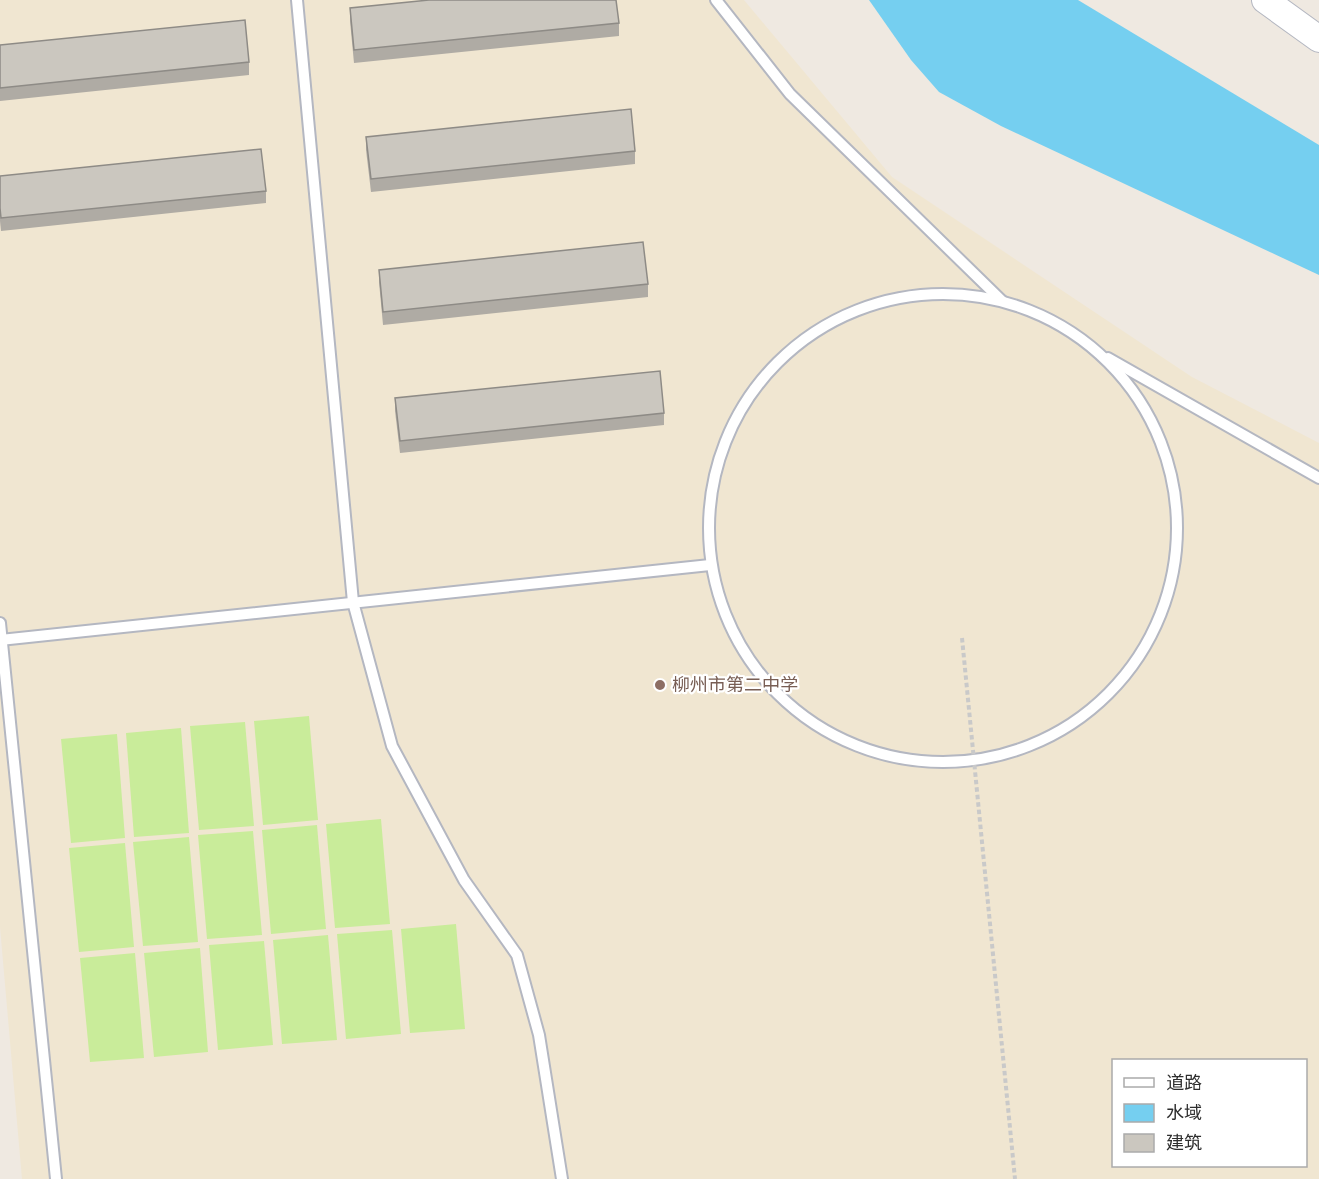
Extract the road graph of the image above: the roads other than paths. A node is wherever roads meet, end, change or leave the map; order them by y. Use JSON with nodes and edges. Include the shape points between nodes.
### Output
{"nodes":[{"id":1,"x":297,"y":0,"type":"edge"},
{"id":2,"x":716,"y":0,"type":"edge"},
{"id":3,"x":1265,"y":0,"type":"edge"},
{"id":4,"x":1319,"y":39,"type":"edge"},
{"id":5,"x":1002,"y":301,"type":"junction"},
{"id":6,"x":1102,"y":355,"type":"junction"},
{"id":7,"x":1319,"y":478,"type":"edge"},
{"id":8,"x":710,"y":565,"type":"junction"},
{"id":9,"x":353,"y":602,"type":"junction"},
{"id":10,"x":0,"y":623,"type":"edge"},
{"id":11,"x":1,"y":640,"type":"edge"},
{"id":12,"x":56,"y":1179,"type":"edge"},
{"id":13,"x":562,"y":1179,"type":"edge"}],
"edges":[{"from":1,"to":9,"type":"lane"},
{"from":2,"to":5,"type":"lane","via":[[790,94]]},
{"from":3,"to":4,"type":"street"},
{"from":5,"to":6,"type":"lane","via":[[1056,322]]},
{"from":5,"to":8,"type":"lane","via":[[925,294],[860,309],[784,354],[736,414],[711,487]]},
{"from":6,"to":7,"type":"lane"},
{"from":6,"to":8,"type":"lane","via":[[1150,415],[1176,486],[1177,562],[1154,634],[1109,696],[1047,739],[974,761],[902,759],[833,735],[775,692],[732,633]]},
{"from":8,"to":9,"type":"lane"},
{"from":9,"to":11,"type":"lane"},
{"from":9,"to":13,"type":"lane","via":[[392,746],[464,880],[517,955],[539,1035]]},
{"from":10,"to":11,"type":"lane"},
{"from":11,"to":12,"type":"lane"}]}
